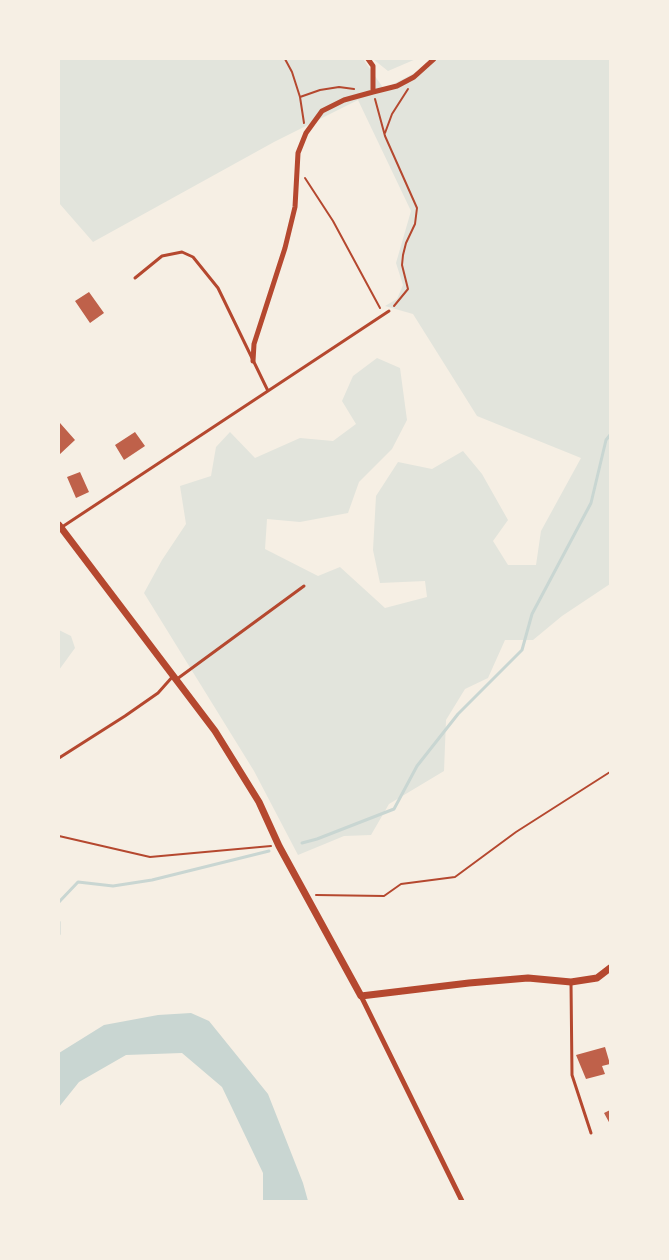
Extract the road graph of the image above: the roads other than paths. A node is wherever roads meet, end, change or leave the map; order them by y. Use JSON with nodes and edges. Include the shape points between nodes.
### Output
{"nodes":[{"id":1,"x":368,"y":59,"type":"edge"},
{"id":2,"x":434,"y":59,"type":"edge"},
{"id":3,"x":373,"y":92,"type":"junction"},
{"id":4,"x":135,"y":278,"type":"dead end"},
{"id":5,"x":389,"y":311,"type":"road end"},
{"id":6,"x":253,"y":361,"type":"junction"},
{"id":7,"x":268,"y":391,"type":"junction"},
{"id":8,"x":60,"y":526,"type":"edge"},
{"id":9,"x":304,"y":586,"type":"dead end"},
{"id":10,"x":176,"y":677,"type":"junction"},
{"id":11,"x":59,"y":758,"type":"edge"},
{"id":12,"x":610,"y":968,"type":"edge"},
{"id":13,"x":571,"y":982,"type":"junction"},
{"id":14,"x":361,"y":996,"type":"junction"},
{"id":15,"x":591,"y":1133,"type":"dead end"},
{"id":16,"x":462,"y":1201,"type":"edge"}],
"edges":[{"from":1,"to":3,"type":"street","via":[[373,66]]},
{"from":2,"to":3,"type":"street","via":[[406,81]]},
{"from":3,"to":6,"type":"street","via":[[344,100],[322,111],[306,132],[298,153],[295,207],[256,338]]},
{"from":4,"to":6,"type":"lane","via":[[162,256],[182,252],[193,257],[218,288]]},
{"from":5,"to":7,"type":"lane"},
{"from":6,"to":7,"type":"lane"},
{"from":7,"to":8,"type":"lane"},
{"from":8,"to":10,"type":"street"},
{"from":9,"to":10,"type":"lane"},
{"from":10,"to":11,"type":"lane","via":[[132,712]]},
{"from":10,"to":14,"type":"street","via":[[215,731],[259,802],[279,846]]},
{"from":12,"to":13,"type":"street","via":[[596,978]]},
{"from":13,"to":14,"type":"street","via":[[518,979]]},
{"from":13,"to":15,"type":"lane","via":[[572,1075]]},
{"from":14,"to":16,"type":"street"}]}
